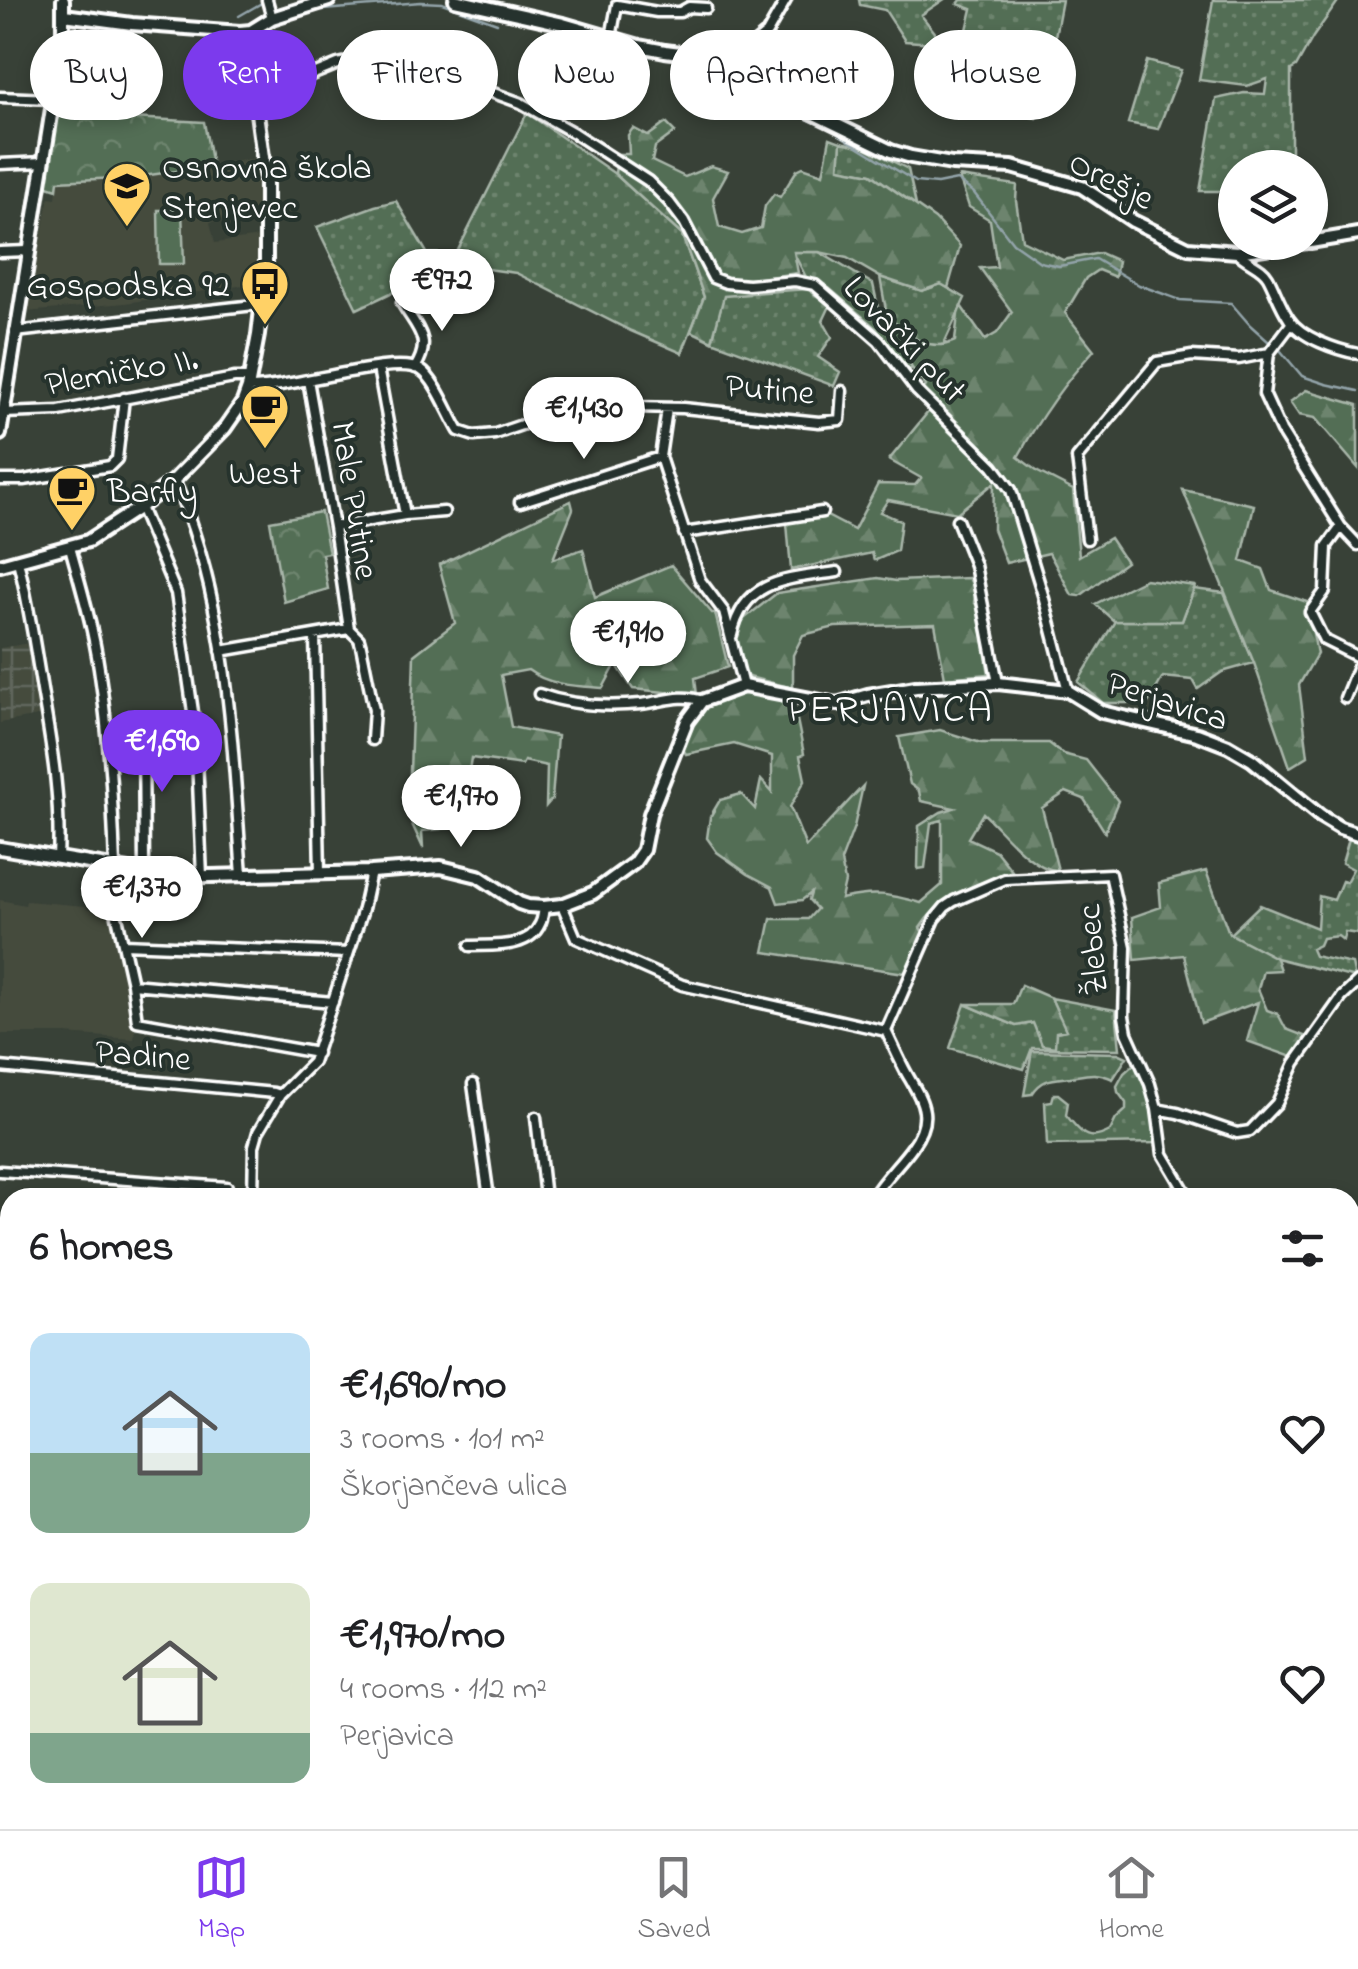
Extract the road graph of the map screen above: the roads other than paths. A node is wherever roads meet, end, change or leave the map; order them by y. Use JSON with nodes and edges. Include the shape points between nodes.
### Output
{"nodes":[{"id":1,"x":63,"y":0,"type":"edge"},
{"id":2,"x":329,"y":0,"type":"edge"},
{"id":3,"x":455,"y":0,"type":"edge"},
{"id":4,"x":786,"y":0,"type":"edge"},
{"id":5,"x":267,"y":2,"type":"edge"},
{"id":6,"x":617,"y":2,"type":"edge"},
{"id":7,"x":706,"y":8,"type":"dead end"},
{"id":8,"x":64,"y":15,"type":"junction"},
{"id":9,"x":272,"y":18,"type":"junction"},
{"id":10,"x":63,"y":30,"type":"edge"},
{"id":11,"x":213,"y":30,"type":"edge"},
{"id":12,"x":253,"y":30,"type":"edge"},
{"id":13,"x":584,"y":30,"type":"edge"},
{"id":14,"x":612,"y":30,"type":"edge"},
{"id":15,"x":769,"y":30,"type":"edge"},
{"id":16,"x":317,"y":73,"type":"edge"},
{"id":17,"x":0,"y":98,"type":"edge"},
{"id":18,"x":30,"y":99,"type":"edge"},
{"id":19,"x":49,"y":120,"type":"edge"},
{"id":20,"x":258,"y":120,"type":"edge"},
{"id":21,"x":827,"y":120,"type":"edge"},
{"id":22,"x":44,"y":162,"type":"junction"},
{"id":23,"x":0,"y":164,"type":"edge"},
{"id":24,"x":1358,"y":234,"type":"edge"},
{"id":25,"x":1328,"y":239,"type":"edge"},
{"id":26,"x":1218,"y":250,"type":"edge"},
{"id":27,"x":28,"y":251,"type":"junction"},
{"id":28,"x":0,"y":252,"type":"edge"},
{"id":29,"x":1244,"y":260,"type":"edge"},
{"id":30,"x":402,"y":302,"type":"dead end"},
{"id":31,"x":263,"y":304,"type":"junction"},
{"id":32,"x":1291,"y":324,"type":"junction"},
{"id":33,"x":14,"y":338,"type":"junction"},
{"id":34,"x":0,"y":345,"type":"edge"},
{"id":35,"x":1269,"y":353,"type":"junction"},
{"id":36,"x":1358,"y":354,"type":"edge"},
{"id":37,"x":378,"y":368,"type":"junction"},
{"id":38,"x":415,"y":368,"type":"junction"},
{"id":39,"x":308,"y":380,"type":"junction"},
{"id":40,"x":249,"y":383,"type":"junction"},
{"id":41,"x":842,"y":391,"type":"dead end"},
{"id":42,"x":124,"y":398,"type":"junction"},
{"id":43,"x":666,"y":409,"type":"junction"},
{"id":44,"x":1,"y":419,"type":"edge"},
{"id":45,"x":0,"y":434,"type":"edge"},
{"id":46,"x":660,"y":458,"type":"junction"},
{"id":47,"x":0,"y":480,"type":"edge"},
{"id":48,"x":174,"y":480,"type":"junction"},
{"id":49,"x":520,"y":502,"type":"dead end"},
{"id":50,"x":140,"y":506,"type":"junction"},
{"id":51,"x":444,"y":512,"type":"dead end"},
{"id":52,"x":822,"y":512,"type":"dead end"},
{"id":53,"x":404,"y":514,"type":"junction"},
{"id":54,"x":957,"y":520,"type":"dead end"},
{"id":55,"x":334,"y":527,"type":"junction"},
{"id":56,"x":1340,"y":527,"type":"junction"},
{"id":57,"x":684,"y":534,"type":"junction"},
{"id":58,"x":1087,"y":538,"type":"dead end"},
{"id":59,"x":1358,"y":544,"type":"edge"},
{"id":60,"x":70,"y":547,"type":"junction"},
{"id":61,"x":18,"y":562,"type":"junction"},
{"id":62,"x":0,"y":565,"type":"edge"},
{"id":63,"x":837,"y":572,"type":"dead end"},
{"id":64,"x":348,"y":629,"type":"junction"},
{"id":65,"x":314,"y":636,"type":"junction"},
{"id":66,"x":731,"y":639,"type":"junction"},
{"id":67,"x":221,"y":651,"type":"junction"},
{"id":68,"x":1358,"y":658,"type":"edge"},
{"id":69,"x":1358,"y":666,"type":"edge"},
{"id":70,"x":998,"y":684,"type":"junction"},
{"id":71,"x":743,"y":686,"type":"junction"},
{"id":72,"x":1068,"y":692,"type":"junction"},
{"id":73,"x":539,"y":694,"type":"dead end"},
{"id":74,"x":1345,"y":698,"type":"dead end"},
{"id":75,"x":702,"y":702,"type":"junction"},
{"id":76,"x":143,"y":718,"type":"dead end"},
{"id":77,"x":372,"y":740,"type":"dead end"},
{"id":78,"x":1358,"y":834,"type":"edge"},
{"id":79,"x":0,"y":848,"type":"edge"},
{"id":80,"x":58,"y":858,"type":"junction"},
{"id":81,"x":110,"y":867,"type":"junction"},
{"id":82,"x":371,"y":872,"type":"junction"},
{"id":83,"x":144,"y":873,"type":"junction"},
{"id":84,"x":320,"y":873,"type":"junction"},
{"id":85,"x":242,"y":875,"type":"junction"},
{"id":86,"x":202,"y":877,"type":"junction"},
{"id":87,"x":562,"y":905,"type":"junction"},
{"id":88,"x":544,"y":908,"type":"junction"},
{"id":89,"x":124,"y":944,"type":"junction"},
{"id":90,"x":470,"y":946,"type":"dead end"},
{"id":91,"x":348,"y":953,"type":"junction"},
{"id":92,"x":1358,"y":982,"type":"edge"},
{"id":93,"x":132,"y":984,"type":"junction"},
{"id":94,"x":333,"y":1002,"type":"junction"},
{"id":95,"x":886,"y":1031,"type":"junction"},
{"id":96,"x":316,"y":1053,"type":"junction"},
{"id":97,"x":0,"y":1067,"type":"edge"},
{"id":98,"x":473,"y":1084,"type":"dead end"},
{"id":99,"x":280,"y":1095,"type":"junction"},
{"id":100,"x":1156,"y":1109,"type":"junction"},
{"id":101,"x":536,"y":1118,"type":"dead end"},
{"id":102,"x":0,"y":1171,"type":"edge"},
{"id":103,"x":227,"y":1187,"type":"dead end"},
{"id":104,"x":253,"y":1188,"type":"edge"},
{"id":105,"x":488,"y":1188,"type":"edge"},
{"id":106,"x":544,"y":1188,"type":"edge"},
{"id":107,"x":880,"y":1188,"type":"edge"},
{"id":108,"x":1183,"y":1188,"type":"edge"}],
"edges":[{"from":1,"to":8,"type":"street"},
{"from":2,"to":9,"type":"street"},
{"from":3,"to":13,"type":"street"},
{"from":4,"to":15,"type":"street"},
{"from":5,"to":9,"type":"street"},
{"from":6,"to":7,"type":"street","via":[[658,12]]},
{"from":6,"to":14,"type":"street"},
{"from":8,"to":10,"type":"street"},
{"from":8,"to":11,"type":"street"},
{"from":9,"to":12,"type":"street"},
{"from":16,"to":72,"type":"street","name":"Lovački put","via":[[356,60],[521,103],[648,181],[684,222],[714,278],[815,286],[879,341],[1010,490]]},
{"from":17,"to":18,"type":"street"},
{"from":19,"to":22,"type":"street"},
{"from":20,"to":31,"type":"street","via":[[266,180]]},
{"from":21,"to":26,"type":"street","name":"Orešje","via":[[929,161],[1012,167],[1082,187],[1188,248]]},
{"from":22,"to":23,"type":"street"},
{"from":22,"to":27,"type":"street"},
{"from":24,"to":25,"type":"street","name":"Orešje"},
{"from":27,"to":28,"type":"street"},
{"from":27,"to":33,"type":"street"},
{"from":29,"to":32,"type":"street","via":[[1267,274]]},
{"from":30,"to":38,"type":"street","via":[[425,342]]},
{"from":31,"to":33,"type":"street"},
{"from":31,"to":40,"type":"street"},
{"from":32,"to":35,"type":"street"},
{"from":32,"to":36,"type":"street","via":[[1332,348]]},
{"from":33,"to":34,"type":"street"},
{"from":33,"to":44,"type":"street"},
{"from":35,"to":56,"type":"street","via":[[1264,394]]},
{"from":35,"to":58,"type":"street","via":[[1157,362],[1077,458]]},
{"from":37,"to":38,"type":"street"},
{"from":37,"to":39,"type":"street"},
{"from":37,"to":53,"type":"street"},
{"from":38,"to":43,"type":"street","name":"Putine","via":[[433,384],[459,430],[474,436],[578,406]]},
{"from":39,"to":40,"type":"street","via":[[266,388]]},
{"from":39,"to":55,"type":"street","name":"Male Putine"},
{"from":40,"to":42,"type":"street","name":"Plemičko II.","via":[[234,378]]},
{"from":40,"to":48,"type":"street","via":[[225,428]]},
{"from":41,"to":43,"type":"street","name":"Putine","via":[[840,420]]},
{"from":42,"to":44,"type":"street","name":"Plemičko II."},
{"from":42,"to":47,"type":"street","via":[[116,462]]},
{"from":43,"to":46,"type":"street"},
{"from":44,"to":45,"type":"street"},
{"from":46,"to":49,"type":"street"},
{"from":46,"to":57,"type":"street"},
{"from":48,"to":50,"type":"street"},
{"from":48,"to":67,"type":"street","via":[[202,563]]},
{"from":50,"to":60,"type":"street"},
{"from":50,"to":86,"type":"street","via":[[176,592],[196,733]]},
{"from":51,"to":53,"type":"street"},
{"from":52,"to":57,"type":"street"},
{"from":53,"to":55,"type":"street"},
{"from":54,"to":70,"type":"street","via":[[975,565]]},
{"from":55,"to":64,"type":"street","name":"Male Putine"},
{"from":56,"to":59,"type":"street"},
{"from":56,"to":68,"type":"street","via":[[1326,546],[1325,591],[1310,612],[1324,640]]},
{"from":57,"to":66,"type":"street"},
{"from":60,"to":61,"type":"street"},
{"from":60,"to":81,"type":"street","via":[[99,668],[115,825]]},
{"from":61,"to":62,"type":"street"},
{"from":61,"to":80,"type":"street","via":[[56,778]]},
{"from":63,"to":66,"type":"street","via":[[765,587],[747,600]]},
{"from":64,"to":65,"type":"street","name":"Male Putine"},
{"from":64,"to":77,"type":"street","name":"Male Putine","via":[[361,646],[374,710]]},
{"from":65,"to":67,"type":"street","name":"Male Putine"},
{"from":65,"to":84,"type":"street"},
{"from":66,"to":71,"type":"street"},
{"from":67,"to":85,"type":"street"},
{"from":69,"to":74,"type":"street"},
{"from":70,"to":71,"type":"street","name":"Perjavica","via":[[916,687],[837,704]]},
{"from":70,"to":72,"type":"street","name":"Perjavica"},
{"from":71,"to":75,"type":"street"},
{"from":72,"to":78,"type":"street","name":"Perjavica","via":[[1102,712],[1228,746],[1330,822]]},
{"from":73,"to":75,"type":"street","via":[[598,704],[684,697]]},
{"from":75,"to":87,"type":"street","via":[[687,722],[650,814],[643,850],[593,892]]},
{"from":76,"to":83,"type":"street"},
{"from":79,"to":80,"type":"street"},
{"from":80,"to":81,"type":"street"},
{"from":81,"to":83,"type":"street"},
{"from":81,"to":89,"type":"street"},
{"from":82,"to":84,"type":"street"},
{"from":82,"to":88,"type":"street","via":[[448,868]]},
{"from":82,"to":91,"type":"street"},
{"from":83,"to":86,"type":"street"},
{"from":84,"to":85,"type":"street"},
{"from":85,"to":86,"type":"street"},
{"from":87,"to":88,"type":"street"},
{"from":87,"to":95,"type":"street","via":[[576,938],[662,978]]},
{"from":88,"to":90,"type":"street","via":[[536,930],[520,942]]},
{"from":89,"to":91,"type":"street"},
{"from":89,"to":93,"type":"street"},
{"from":91,"to":94,"type":"street"},
{"from":92,"to":100,"type":"street","via":[[1295,1063],[1278,1103],[1250,1131]]},
{"from":93,"to":94,"type":"street"},
{"from":93,"to":96,"type":"street","via":[[137,1022]]},
{"from":94,"to":96,"type":"street"},
{"from":95,"to":100,"type":"street","name":"Žlebec","via":[[945,907],[1006,879],[1110,874],[1126,947],[1125,1026]]},
{"from":95,"to":107,"type":"street","via":[[922,1097],[924,1114],[918,1138]]},
{"from":96,"to":99,"type":"street"},
{"from":97,"to":99,"type":"street","name":"Padine"},
{"from":98,"to":105,"type":"street"},
{"from":99,"to":104,"type":"street","via":[[258,1132]]},
{"from":100,"to":108,"type":"street","name":"Žlebec","via":[[1163,1154]]},
{"from":101,"to":106,"type":"street"},
{"from":102,"to":103,"type":"street"}]}
